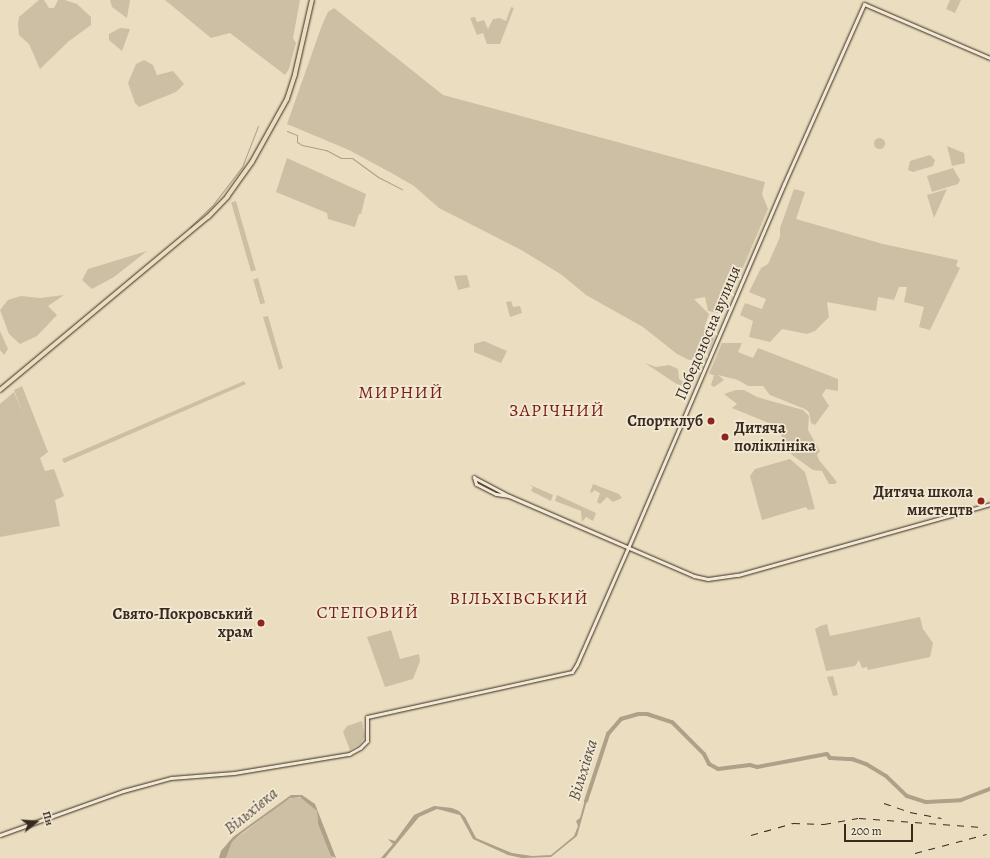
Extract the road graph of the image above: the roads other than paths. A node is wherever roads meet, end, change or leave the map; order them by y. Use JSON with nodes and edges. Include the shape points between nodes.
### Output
{"nodes":[{"id":1,"x":312,"y":0,"type":"edge"},
{"id":2,"x":989,"y":58,"type":"edge"},
{"id":3,"x":990,"y":62,"type":"edge"},
{"id":4,"x":0,"y":390,"type":"edge"},
{"id":5,"x":509,"y":496,"type":"junction"},
{"id":6,"x":990,"y":504,"type":"edge"},
{"id":7,"x":628,"y":548,"type":"junction"},
{"id":8,"x":0,"y":835,"type":"edge"}],
"edges":[{"from":1,"to":4,"type":"highway","via":[[287,99],[252,162],[227,197],[197,226]]},
{"from":2,"to":3,"type":"street"},
{"from":2,"to":7,"type":"street","name":"Победоносна вулиця","via":[[864,4]]},
{"from":5,"to":5,"type":"street","via":[[505,493],[474,477],[476,484],[496,494]]},
{"from":5,"to":7,"type":"street"},
{"from":6,"to":7,"type":"street","via":[[728,577],[708,579],[694,576]]},
{"from":7,"to":8,"type":"street","name":"Победоносна вулиця","via":[[575,668],[567,674],[367,717],[367,740],[360,748],[349,754],[234,773],[171,778],[138,786]]}]}
